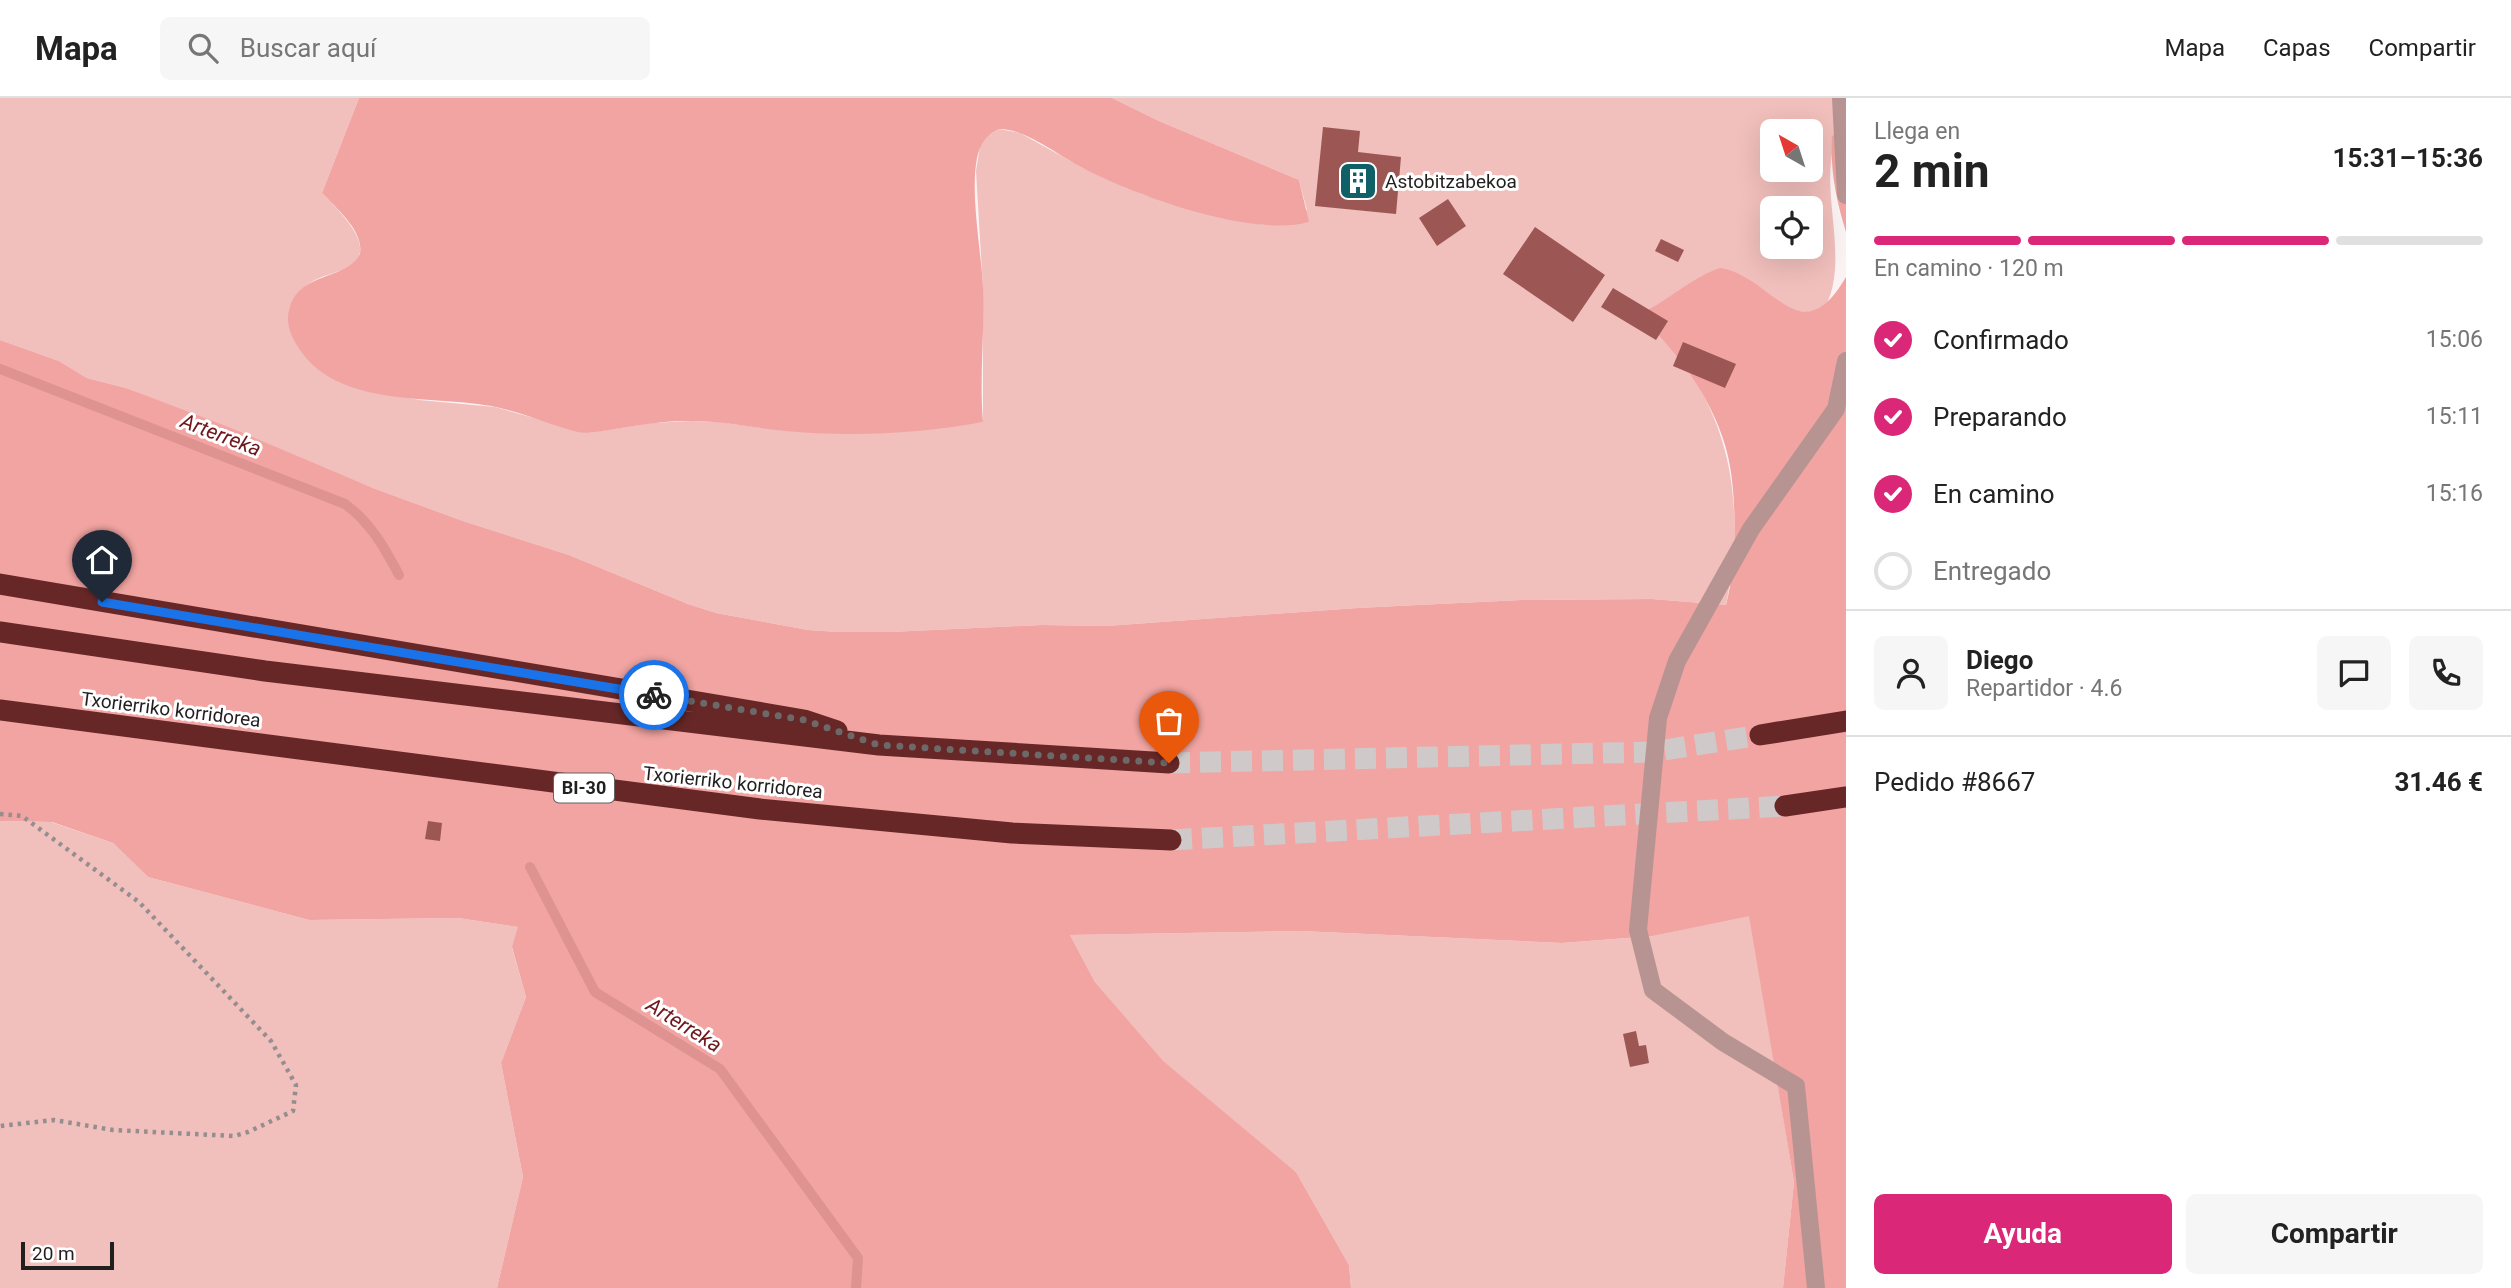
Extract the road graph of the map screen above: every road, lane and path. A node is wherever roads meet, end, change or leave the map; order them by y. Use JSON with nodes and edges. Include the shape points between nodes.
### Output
{"nodes":[{"id":1,"x":1841,"y":98,"type":"edge"},
{"id":2,"x":1846,"y":195,"type":"edge"},
{"id":3,"x":1846,"y":361,"type":"edge"},
{"id":4,"x":0,"y":584,"type":"edge"},
{"id":5,"x":0,"y":632,"type":"edge"},
{"id":6,"x":0,"y":710,"type":"edge"},
{"id":7,"x":1846,"y":721,"type":"edge"},
{"id":8,"x":1760,"y":735,"type":"tunnel mouth"},
{"id":9,"x":879,"y":745,"type":"junction"},
{"id":10,"x":1169,"y":763,"type":"tunnel mouth"},
{"id":11,"x":1846,"y":797,"type":"edge"},
{"id":12,"x":1785,"y":806,"type":"tunnel mouth"},
{"id":13,"x":0,"y":814,"type":"edge"},
{"id":14,"x":1171,"y":839,"type":"tunnel mouth"},
{"id":15,"x":0,"y":1126,"type":"edge"},
{"id":16,"x":1816,"y":1288,"type":"edge"}],
"edges":[{"from":1,"to":2,"type":"street"},
{"from":3,"to":16,"type":"street","via":[[1836,409],[1751,529],[1677,661],[1658,718],[1638,930],[1653,990],[1723,1042],[1796,1086]]},
{"from":4,"to":9,"type":"highway","via":[[804,720]]},
{"from":5,"to":9,"type":"highway","via":[[265,671]]},
{"from":6,"to":14,"type":"highway","name":"Txorierriko korridorea","number":"BI-30","via":[[760,809],[1012,833]]},
{"from":7,"to":8,"type":"highway"},
{"from":9,"to":10,"type":"highway"},
{"from":11,"to":12,"type":"highway"},
{"from":13,"to":15,"type":"path","via":[[22,816],[139,902],[271,1041],[296,1085],[293,1111],[234,1136],[113,1130],[54,1120]]}]}
